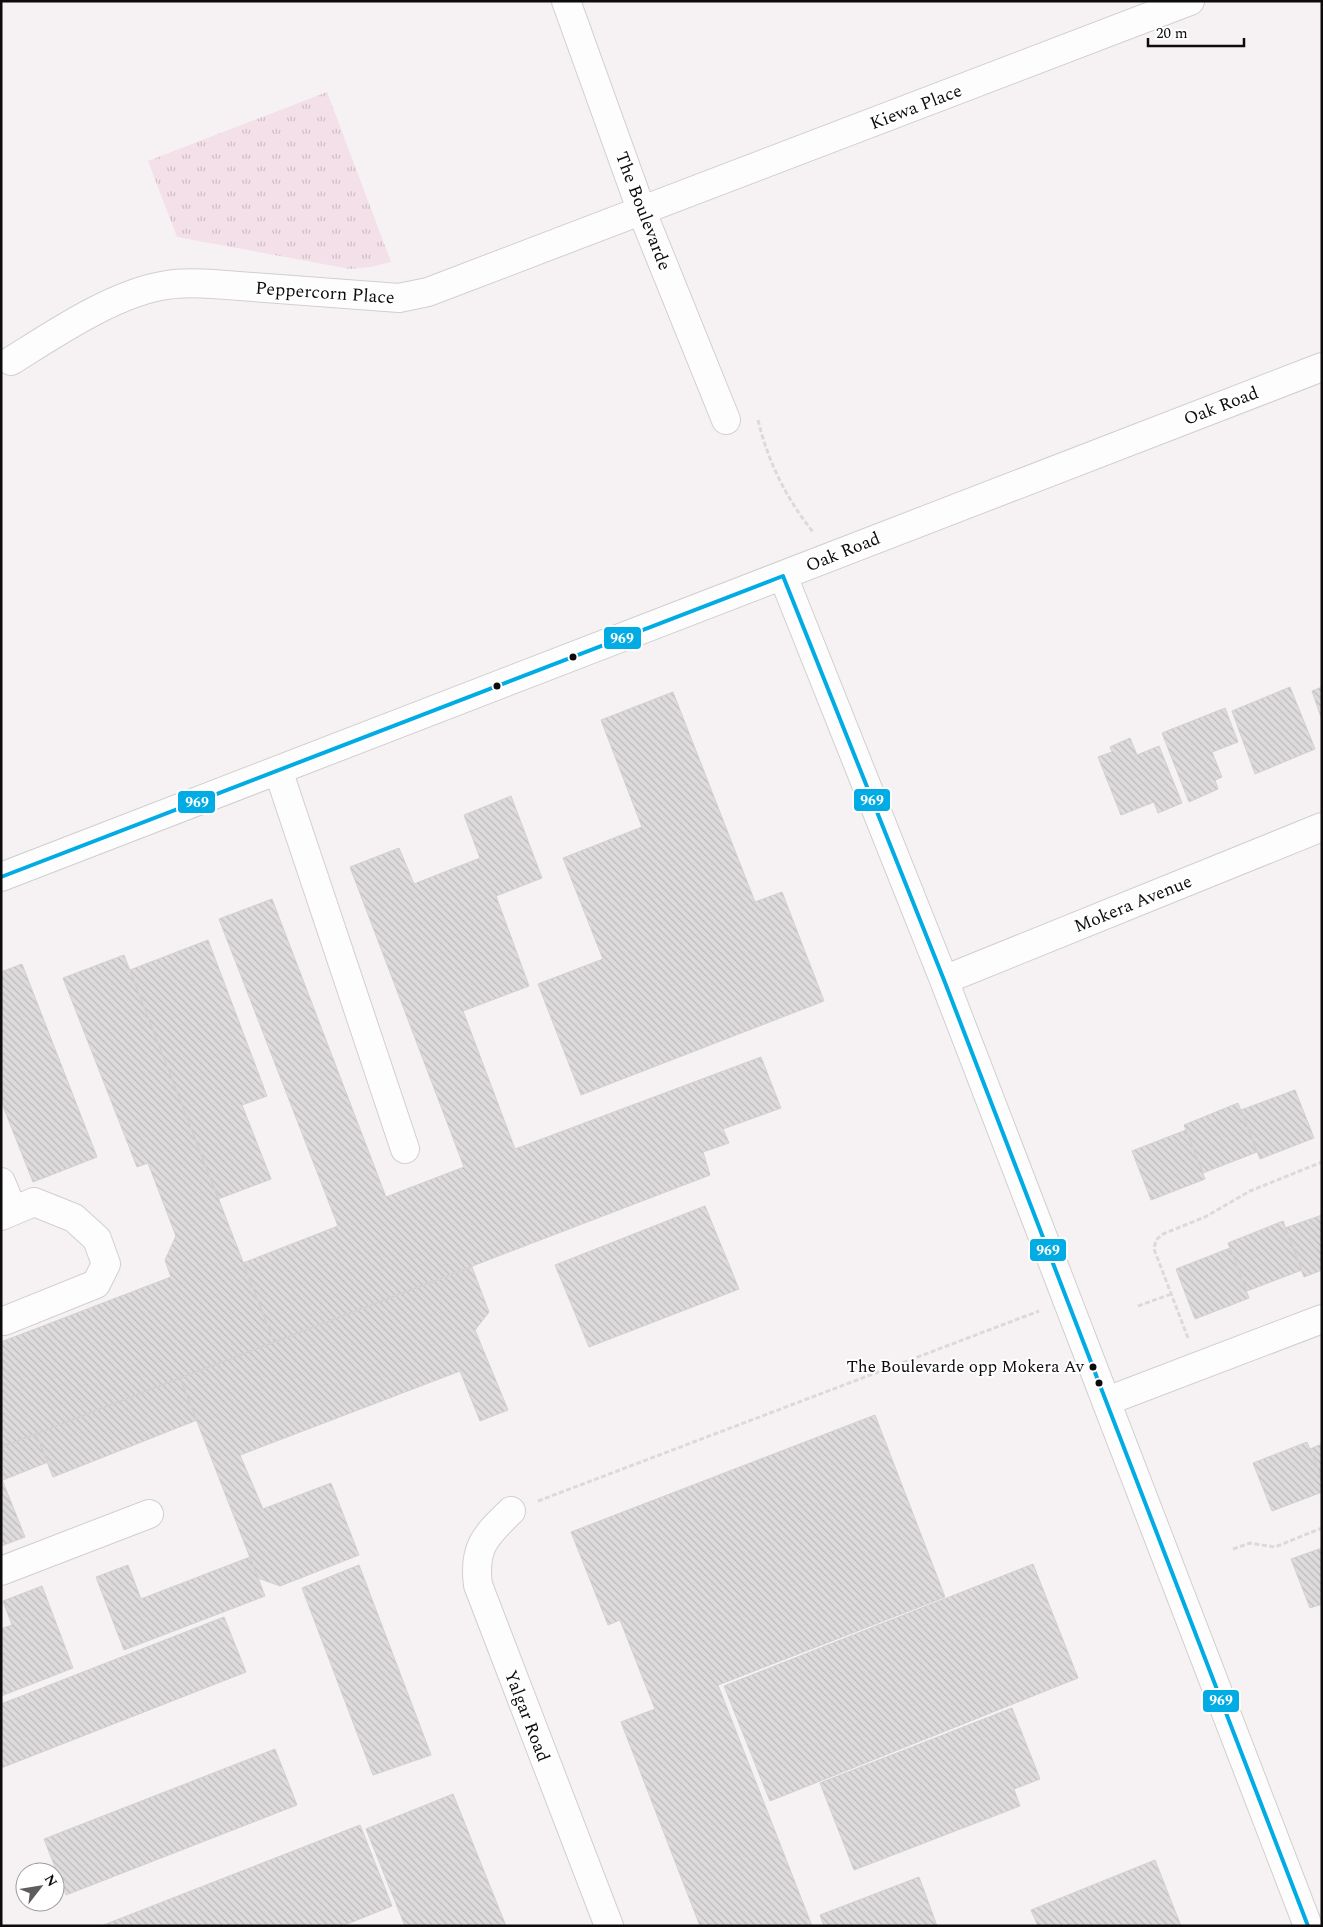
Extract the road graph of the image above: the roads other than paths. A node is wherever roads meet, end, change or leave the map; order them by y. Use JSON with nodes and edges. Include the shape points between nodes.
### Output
{"nodes":[{"id":1,"x":566,"y":1,"type":"edge"},
{"id":2,"x":1190,"y":1,"type":"edge"},
{"id":3,"x":642,"y":212,"type":"junction"},
{"id":4,"x":11,"y":361,"type":"dead end"},
{"id":5,"x":1322,"y":367,"type":"edge"},
{"id":6,"x":726,"y":420,"type":"road end"},
{"id":7,"x":783,"y":576,"type":"junction"},
{"id":8,"x":278,"y":770,"type":"junction"},
{"id":9,"x":1322,"y":827,"type":"edge"},
{"id":10,"x":1,"y":877,"type":"edge"},
{"id":11,"x":944,"y":980,"type":"junction"},
{"id":12,"x":405,"y":1149,"type":"dead end"},
{"id":13,"x":1,"y":1182,"type":"edge"},
{"id":14,"x":7,"y":1213,"type":"edge"},
{"id":15,"x":1322,"y":1319,"type":"edge"},
{"id":16,"x":1,"y":1320,"type":"edge"},
{"id":17,"x":1107,"y":1401,"type":"junction"},
{"id":18,"x":510,"y":1511,"type":"road end"},
{"id":19,"x":149,"y":1514,"type":"dead end"},
{"id":20,"x":1,"y":1571,"type":"edge"},
{"id":21,"x":609,"y":1926,"type":"edge"},
{"id":22,"x":1308,"y":1926,"type":"edge"}],
"edges":[{"from":1,"to":3,"type":"street","name":"The Boulevarde"},
{"from":2,"to":3,"type":"street","name":"Kiewa Place"},
{"from":3,"to":4,"type":"street","name":"Peppercorn Place","via":[[428,292],[399,298],[189,282],[158,286],[111,304]]},
{"from":3,"to":6,"type":"street","name":"The Boulevarde"},
{"from":5,"to":7,"type":"street","name":"Oak Road"},
{"from":7,"to":8,"type":"street","name":"Oak Road"},
{"from":7,"to":11,"type":"street"},
{"from":8,"to":10,"type":"street","name":"Oak Road"},
{"from":8,"to":12,"type":"street"},
{"from":9,"to":11,"type":"street","name":"Mokera Avenue"},
{"from":11,"to":17,"type":"street"},
{"from":13,"to":14,"type":"street"},
{"from":14,"to":16,"type":"street","via":[[34,1202],[74,1218],[97,1239],[106,1264],[96,1284]]},
{"from":15,"to":17,"type":"street"},
{"from":17,"to":22,"type":"street"},
{"from":18,"to":21,"type":"street","name":"Yalgar Road","via":[[492,1529],[479,1549],[478,1585]]},
{"from":19,"to":20,"type":"street"}]}
